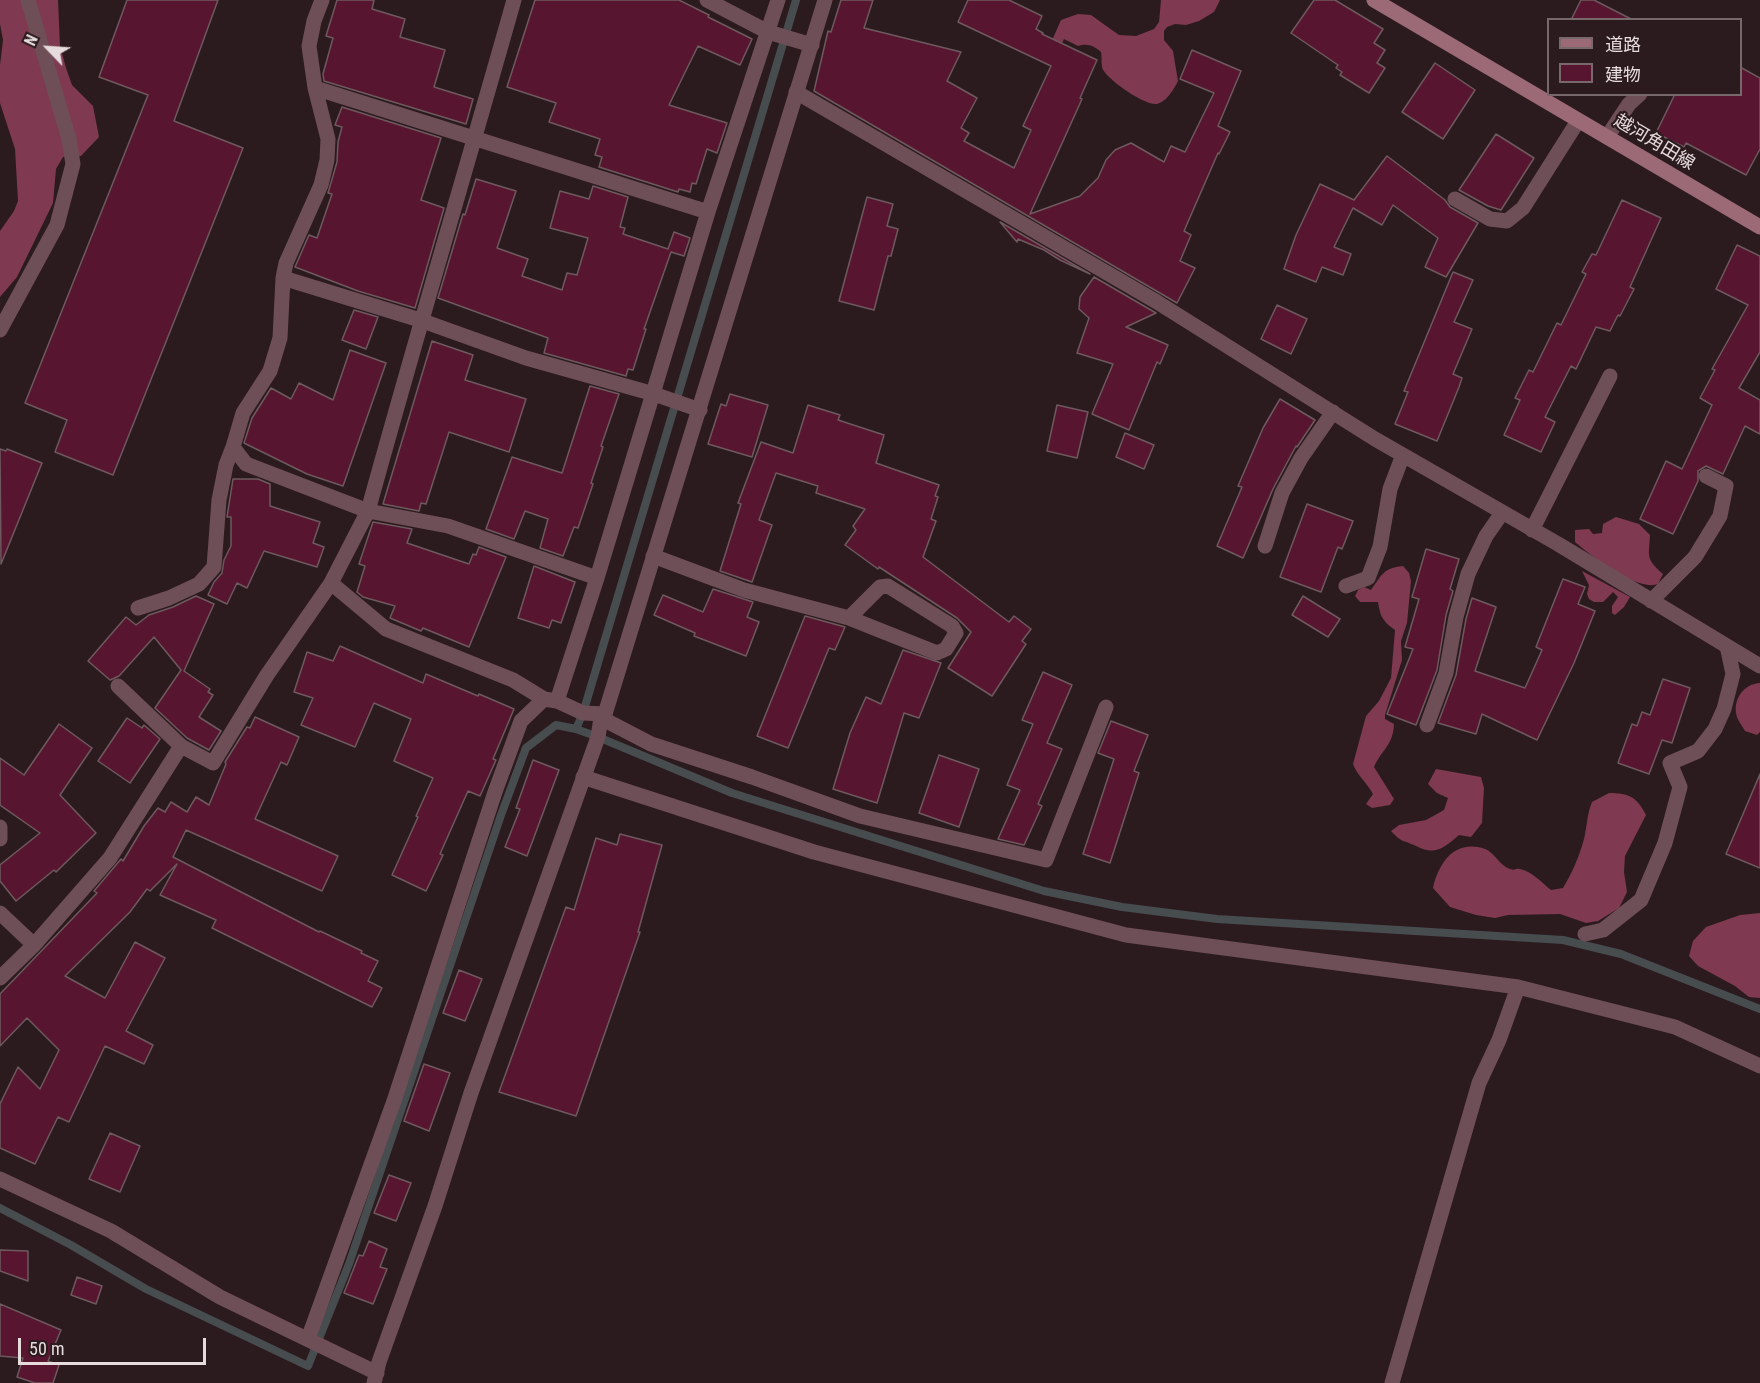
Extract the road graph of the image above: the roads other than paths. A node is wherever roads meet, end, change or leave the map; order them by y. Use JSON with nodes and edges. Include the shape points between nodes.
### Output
{"nodes":[{"id":1,"x":28,"y":0,"type":"edge"},
{"id":2,"x":322,"y":0,"type":"edge"},
{"id":3,"x":514,"y":0,"type":"edge"},
{"id":4,"x":707,"y":0,"type":"edge"},
{"id":5,"x":778,"y":0,"type":"edge"},
{"id":6,"x":825,"y":0,"type":"edge"},
{"id":7,"x":1374,"y":0,"type":"edge"},
{"id":8,"x":768,"y":32,"type":"junction"},
{"id":9,"x":812,"y":45,"type":"junction"},
{"id":10,"x":315,"y":88,"type":"junction"},
{"id":11,"x":796,"y":92,"type":"junction"},
{"id":12,"x":1638,"y":96,"type":"edge"},
{"id":13,"x":1578,"y":120,"type":"junction"},
{"id":14,"x":1607,"y":137,"type":"junction"},
{"id":15,"x":475,"y":138,"type":"junction"},
{"id":16,"x":1455,"y":199,"type":"dead end"},
{"id":17,"x":708,"y":212,"type":"junction"},
{"id":18,"x":1760,"y":227,"type":"edge"},
{"id":19,"x":283,"y":278,"type":"junction"},
{"id":20,"x":420,"y":320,"type":"junction"},
{"id":21,"x":0,"y":330,"type":"edge"},
{"id":22,"x":1610,"y":376,"type":"dead end"},
{"id":23,"x":654,"y":394,"type":"junction"},
{"id":24,"x":700,"y":410,"type":"junction"},
{"id":25,"x":1333,"y":412,"type":"junction"},
{"id":26,"x":233,"y":447,"type":"junction"},
{"id":27,"x":1403,"y":455,"type":"junction"},
{"id":28,"x":1706,"y":476,"type":"dead end"},
{"id":29,"x":368,"y":511,"type":"junction"},
{"id":30,"x":1502,"y":513,"type":"junction"},
{"id":31,"x":1532,"y":530,"type":"junction"},
{"id":32,"x":1265,"y":546,"type":"dead end"},
{"id":33,"x":653,"y":556,"type":"junction"},
{"id":34,"x":597,"y":578,"type":"junction"},
{"id":35,"x":331,"y":583,"type":"junction"},
{"id":36,"x":1346,"y":586,"type":"dead end"},
{"id":37,"x":1651,"y":601,"type":"junction"},
{"id":38,"x":138,"y":608,"type":"dead end"},
{"id":39,"x":849,"y":618,"type":"junction"},
{"id":40,"x":1727,"y":646,"type":"junction"},
{"id":41,"x":1760,"y":666,"type":"edge"},
{"id":42,"x":118,"y":686,"type":"dead end"},
{"id":43,"x":550,"y":700,"type":"junction"},
{"id":44,"x":1106,"y":707,"type":"dead end"},
{"id":45,"x":603,"y":716,"type":"junction"},
{"id":46,"x":1427,"y":725,"type":"dead end"},
{"id":47,"x":181,"y":746,"type":"junction"},
{"id":48,"x":583,"y":777,"type":"junction"},
{"id":49,"x":0,"y":827,"type":"edge"},
{"id":50,"x":0,"y":839,"type":"edge"},
{"id":51,"x":0,"y":913,"type":"edge"},
{"id":52,"x":1585,"y":934,"type":"dead end"},
{"id":53,"x":34,"y":945,"type":"junction"},
{"id":54,"x":0,"y":978,"type":"edge"},
{"id":55,"x":1518,"y":987,"type":"junction"},
{"id":56,"x":1760,"y":1066,"type":"edge"},
{"id":57,"x":0,"y":1179,"type":"edge"},
{"id":58,"x":308,"y":1339,"type":"junction"},
{"id":59,"x":375,"y":1378,"type":"edge"},
{"id":60,"x":1392,"y":1383,"type":"edge"}],
"edges":[{"from":1,"to":21,"type":"street","via":[[73,164],[57,225]]},
{"from":2,"to":10,"type":"street","via":[[309,46]]},
{"from":3,"to":15,"type":"street"},
{"from":4,"to":8,"type":"street"},
{"from":5,"to":8,"type":"street"},
{"from":6,"to":9,"type":"street"},
{"from":7,"to":13,"type":"main road","name":"越河角田線"},
{"from":8,"to":9,"type":"street"},
{"from":8,"to":17,"type":"street"},
{"from":9,"to":11,"type":"street"},
{"from":10,"to":15,"type":"street"},
{"from":10,"to":19,"type":"street","via":[[328,139],[327,160],[321,185],[291,248]]},
{"from":11,"to":24,"type":"street"},
{"from":11,"to":25,"type":"street","via":[[1157,302]]},
{"from":12,"to":14,"type":"street"},
{"from":13,"to":14,"type":"main road","name":"越河角田線"},
{"from":13,"to":16,"type":"street","via":[[1523,208],[1507,221],[1490,219]]},
{"from":14,"to":18,"type":"main road","name":"越河角田線"},
{"from":15,"to":17,"type":"street"},
{"from":15,"to":20,"type":"street"},
{"from":17,"to":23,"type":"street"},
{"from":19,"to":20,"type":"street"},
{"from":19,"to":26,"type":"street","via":[[280,338],[270,371],[243,413]]},
{"from":20,"to":23,"type":"street","via":[[526,358]]},
{"from":20,"to":29,"type":"street"},
{"from":22,"to":31,"type":"street"},
{"from":23,"to":24,"type":"street"},
{"from":23,"to":34,"type":"street"},
{"from":24,"to":33,"type":"street"},
{"from":25,"to":27,"type":"street"},
{"from":25,"to":32,"type":"street","via":[[1282,493]]},
{"from":26,"to":29,"type":"street","via":[[246,464]]},
{"from":26,"to":38,"type":"street","via":[[219,500],[214,567],[200,584]]},
{"from":27,"to":30,"type":"street"},
{"from":27,"to":36,"type":"street","via":[[1390,489],[1380,548],[1368,578]]},
{"from":28,"to":37,"type":"street","via":[[1726,486],[1720,516],[1695,557]]},
{"from":29,"to":34,"type":"street","via":[[448,526]]},
{"from":29,"to":35,"type":"street"},
{"from":30,"to":31,"type":"street"},
{"from":30,"to":46,"type":"street","via":[[1468,574],[1446,673]]},
{"from":31,"to":37,"type":"street"},
{"from":33,"to":39,"type":"street","via":[[744,590]]},
{"from":33,"to":45,"type":"street"},
{"from":34,"to":43,"type":"street"},
{"from":35,"to":43,"type":"street","via":[[386,629],[513,680]]},
{"from":35,"to":47,"type":"street","via":[[267,675],[213,763]]},
{"from":37,"to":40,"type":"street"},
{"from":39,"to":39,"type":"street","via":[[937,652],[946,649],[956,633],[952,626],[888,586],[880,587]]},
{"from":40,"to":41,"type":"street"},
{"from":40,"to":52,"type":"street","via":[[1733,674],[1724,709],[1698,751],[1670,763],[1680,787],[1665,843],[1641,900],[1603,930]]},
{"from":42,"to":47,"type":"street"},
{"from":43,"to":45,"type":"street","via":[[582,713]]},
{"from":43,"to":58,"type":"street","via":[[522,721],[502,772],[394,1101]]},
{"from":44,"to":45,"type":"street","via":[[1046,860],[860,816],[651,744]]},
{"from":45,"to":48,"type":"street"},
{"from":47,"to":53,"type":"street","via":[[110,858]]},
{"from":48,"to":55,"type":"street","via":[[814,852],[1126,935]]},
{"from":48,"to":59,"type":"street"},
{"from":49,"to":50,"type":"street"},
{"from":51,"to":53,"type":"street"},
{"from":53,"to":54,"type":"street"},
{"from":55,"to":56,"type":"street","via":[[1675,1027]]},
{"from":55,"to":60,"type":"street","via":[[1479,1083]]},
{"from":57,"to":58,"type":"street","via":[[111,1231],[220,1297]]},
{"from":58,"to":59,"type":"street"}]}
